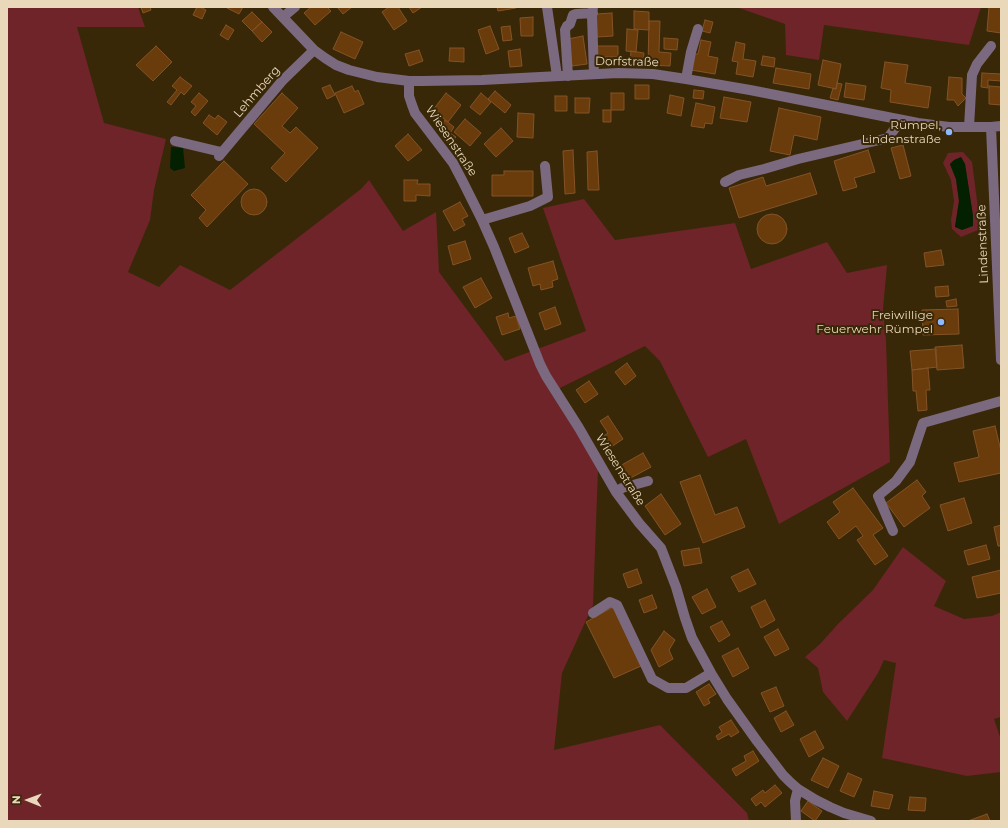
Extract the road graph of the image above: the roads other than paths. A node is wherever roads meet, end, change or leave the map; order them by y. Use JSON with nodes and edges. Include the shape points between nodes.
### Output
{"nodes":[{"id":1,"x":273,"y":7,"type":"edge"},
{"id":2,"x":295,"y":7,"type":"edge"},
{"id":3,"x":547,"y":7,"type":"edge"},
{"id":4,"x":593,"y":10,"type":"edge"},
{"id":5,"x":283,"y":17,"type":"junction"},
{"id":6,"x":698,"y":29,"type":"dead end"},
{"id":7,"x":991,"y":46,"type":"dead end"},
{"id":8,"x":314,"y":50,"type":"junction"},
{"id":9,"x":594,"y":74,"type":"junction"},
{"id":10,"x":556,"y":76,"type":"junction"},
{"id":11,"x":568,"y":76,"type":"junction"},
{"id":12,"x":686,"y":79,"type":"junction"},
{"id":13,"x":409,"y":81,"type":"junction"},
{"id":14,"x":901,"y":120,"type":"junction"},
{"id":15,"x":969,"y":127,"type":"junction"},
{"id":16,"x":996,"y":127,"type":"edge"},
{"id":17,"x":175,"y":141,"type":"dead end"},
{"id":18,"x":545,"y":166,"type":"dead end"},
{"id":19,"x":725,"y":182,"type":"dead end"},
{"id":20,"x":482,"y":220,"type":"junction"},
{"id":21,"x":1001,"y":360,"type":"edge"},
{"id":22,"x":1001,"y":401,"type":"edge"},
{"id":23,"x":648,"y":481,"type":"dead end"},
{"id":24,"x":616,"y":492,"type":"junction"},
{"id":25,"x":893,"y":531,"type":"dead end"},
{"id":26,"x":593,"y":613,"type":"dead end"},
{"id":27,"x":711,"y":673,"type":"junction"},
{"id":28,"x":798,"y":789,"type":"junction"},
{"id":29,"x":796,"y":821,"type":"edge"},
{"id":30,"x":870,"y":821,"type":"edge"}],
"edges":[{"from":1,"to":5,"type":"street","name":"Dorfstraße"},
{"from":2,"to":5,"type":"street"},
{"from":3,"to":10,"type":"street"},
{"from":4,"to":9,"type":"street"},
{"from":4,"to":11,"type":"street","via":[[573,15],[565,30]]},
{"from":5,"to":8,"type":"street","name":"Dorfstraße"},
{"from":6,"to":12,"type":"street"},
{"from":7,"to":15,"type":"street","via":[[972,75]]},
{"from":8,"to":13,"type":"street","name":"Dorfstraße","via":[[349,70]]},
{"from":8,"to":17,"type":"street","name":"Lehmberg","via":[[282,81],[220,154]]},
{"from":9,"to":11,"type":"street","name":"Dorfstraße"},
{"from":9,"to":12,"type":"street","name":"Dorfstraße","via":[[639,73]]},
{"from":10,"to":11,"type":"street","name":"Dorfstraße"},
{"from":10,"to":13,"type":"street","name":"Dorfstraße"},
{"from":12,"to":14,"type":"street","name":"Dorfstraße"},
{"from":13,"to":20,"type":"street","name":"Wiesenstraße","via":[[409,96],[416,113],[452,163]]},
{"from":14,"to":15,"type":"street","name":"Dorfstraße"},
{"from":14,"to":19,"type":"street","via":[[888,138],[798,158],[739,175]]},
{"from":15,"to":16,"type":"street","name":"Dorfstraße"},
{"from":16,"to":21,"type":"street","name":"Lindenstraße"},
{"from":18,"to":20,"type":"street","via":[[548,197],[530,206]]},
{"from":20,"to":24,"type":"street","name":"Wiesenstraße","via":[[540,364]]},
{"from":22,"to":25,"type":"street","via":[[923,423],[910,462],[896,481],[878,496]]},
{"from":23,"to":24,"type":"street"},
{"from":24,"to":27,"type":"street","name":"Wiesenstraße","via":[[661,548],[692,638]]},
{"from":26,"to":27,"type":"street","via":[[610,602],[617,605],[652,680],[668,688],[686,688]]},
{"from":27,"to":28,"type":"street","name":"Wiesenstraße","via":[[756,741],[783,775]]},
{"from":28,"to":29,"type":"street","via":[[795,801]]},
{"from":28,"to":30,"type":"street","name":"Wiesenstraße","via":[[830,807]]}]}
